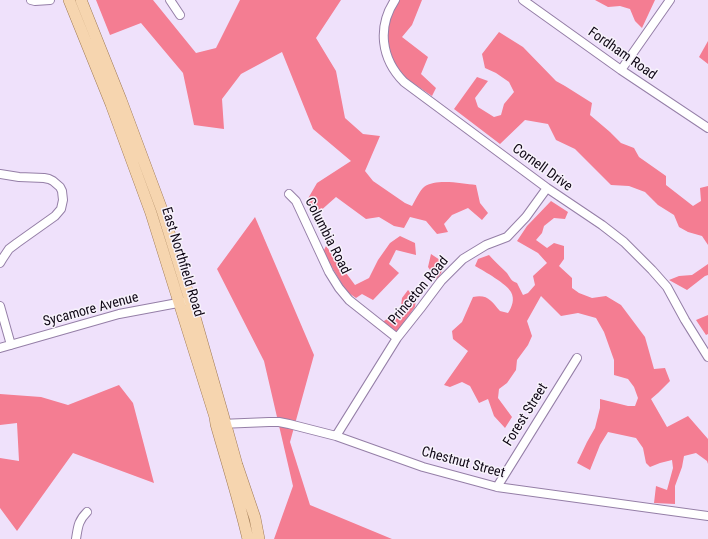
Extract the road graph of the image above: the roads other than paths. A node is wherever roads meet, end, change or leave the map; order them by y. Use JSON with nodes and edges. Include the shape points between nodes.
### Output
{"nodes":[{"id":1,"x":31,"y":0,"type":"edge"},
{"id":2,"x":50,"y":0,"type":"edge"},
{"id":3,"x":69,"y":0,"type":"edge"},
{"id":4,"x":81,"y":0,"type":"edge"},
{"id":5,"x":170,"y":0,"type":"edge"},
{"id":6,"x":396,"y":0,"type":"edge"},
{"id":7,"x":523,"y":0,"type":"edge"},
{"id":8,"x":670,"y":0,"type":"edge"},
{"id":9,"x":180,"y":15,"type":"dead end"},
{"id":10,"x":90,"y":38,"type":"junction"},
{"id":11,"x":621,"y":70,"type":"junction"},
{"id":12,"x":708,"y":128,"type":"edge"},
{"id":13,"x":0,"y":174,"type":"edge"},
{"id":14,"x":547,"y":188,"type":"junction"},
{"id":15,"x":289,"y":194,"type":"dead end"},
{"id":16,"x":0,"y":263,"type":"edge"},
{"id":17,"x":184,"y":301,"type":"junction"},
{"id":18,"x":0,"y":306,"type":"edge"},
{"id":19,"x":396,"y":338,"type":"junction"},
{"id":20,"x":11,"y":345,"type":"junction"},
{"id":21,"x":0,"y":348,"type":"edge"},
{"id":22,"x":708,"y":357,"type":"edge"},
{"id":23,"x":577,"y":358,"type":"dead end"},
{"id":24,"x":220,"y":424,"type":"junction"},
{"id":25,"x":336,"y":436,"type":"junction"},
{"id":26,"x":497,"y":487,"type":"junction"},
{"id":27,"x":87,"y":512,"type":"dead end"},
{"id":28,"x":708,"y":516,"type":"edge"},
{"id":29,"x":76,"y":539,"type":"edge"},
{"id":30,"x":248,"y":539,"type":"edge"},
{"id":31,"x":259,"y":539,"type":"edge"}],
"edges":[{"from":1,"to":2,"type":"street"},
{"from":3,"to":10,"type":"main road","name":"East Northfield Road"},
{"from":4,"to":10,"type":"main road","name":"East Northfield Road"},
{"from":5,"to":9,"type":"street"},
{"from":6,"to":14,"type":"street","name":"Cornell Drive","via":[[387,17],[384,42],[389,61],[399,78]]},
{"from":7,"to":11,"type":"street","name":"Fordham Road"},
{"from":8,"to":11,"type":"street"},
{"from":10,"to":17,"type":"main road","name":"East Northfield Road","via":[[157,211]]},
{"from":11,"to":12,"type":"street","name":"Fordham Road"},
{"from":13,"to":16,"type":"street","via":[[49,179],[60,187],[63,200],[61,209],[55,216],[9,249]]},
{"from":14,"to":19,"type":"street","name":"Princeton Road","via":[[526,217],[506,236],[463,259],[446,275]]},
{"from":14,"to":22,"type":"street","name":"Cornell Drive","via":[[618,237],[652,270],[667,287]]},
{"from":15,"to":19,"type":"street","name":"Columbia Road","via":[[296,201],[339,288],[349,300]]},
{"from":17,"to":20,"type":"street","name":"Sycamore Avenue","via":[[119,314]]},
{"from":17,"to":24,"type":"main road","name":"East Northfield Road"},
{"from":18,"to":20,"type":"street"},
{"from":19,"to":25,"type":"street","name":"Princeton Road"},
{"from":20,"to":21,"type":"street","name":"Sycamore Avenue"},
{"from":23,"to":26,"type":"street","name":"Forest Street"},
{"from":24,"to":25,"type":"street","name":"Chestnut Street","via":[[279,422]]},
{"from":24,"to":30,"type":"main road","name":"East Northfield Road"},
{"from":24,"to":31,"type":"main road","name":"East Northfield Road","via":[[255,518]]},
{"from":25,"to":26,"type":"street","name":"Chestnut Street","via":[[423,467]]},
{"from":26,"to":28,"type":"street","name":"Chestnut Street"},
{"from":27,"to":29,"type":"street","via":[[79,522]]}]}
